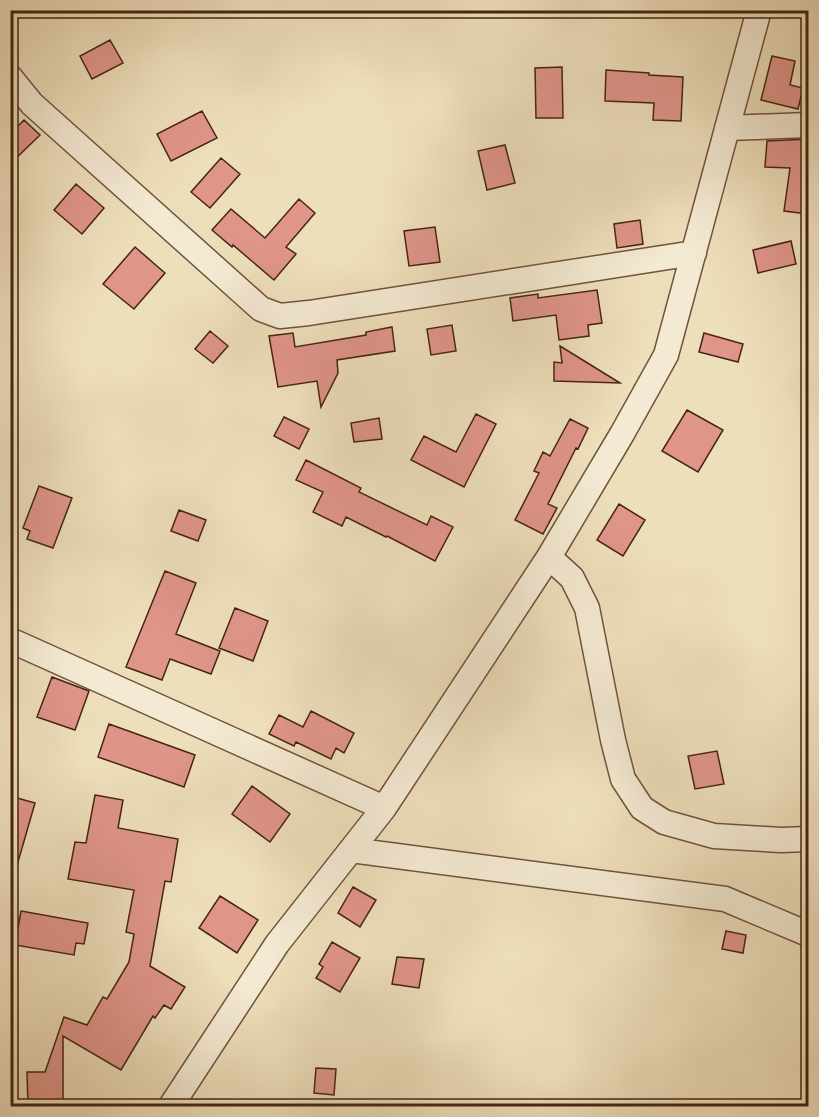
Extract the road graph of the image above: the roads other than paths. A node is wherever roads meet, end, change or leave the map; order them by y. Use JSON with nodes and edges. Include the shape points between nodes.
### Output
{"nodes":[{"id":1,"x":759,"y":10,"type":"edge"},
{"id":2,"x":10,"y":77,"type":"edge"},
{"id":3,"x":808,"y":125,"type":"edge"},
{"id":4,"x":728,"y":128,"type":"junction"},
{"id":5,"x":694,"y":253,"type":"junction"},
{"id":6,"x":549,"y":557,"type":"junction"},
{"id":7,"x":10,"y":640,"type":"edge"},
{"id":8,"x":384,"y":808,"type":"junction"},
{"id":9,"x":808,"y":839,"type":"edge"},
{"id":10,"x":351,"y":850,"type":"junction"},
{"id":11,"x":808,"y":934,"type":"edge"},
{"id":12,"x":171,"y":1107,"type":"edge"}],
"edges":[{"from":1,"to":4,"type":"street"},
{"from":2,"to":5,"type":"street","via":[[32,104],[261,309],[280,316]]},
{"from":3,"to":4,"type":"street"},
{"from":4,"to":5,"type":"street"},
{"from":5,"to":6,"type":"street","via":[[666,355]]},
{"from":6,"to":8,"type":"street"},
{"from":6,"to":9,"type":"street","via":[[572,578],[587,608],[623,778],[642,808],[664,822],[714,836]]},
{"from":7,"to":8,"type":"street"},
{"from":8,"to":10,"type":"street"},
{"from":10,"to":11,"type":"street","via":[[725,899]]},
{"from":10,"to":12,"type":"street","via":[[277,944]]}]}
